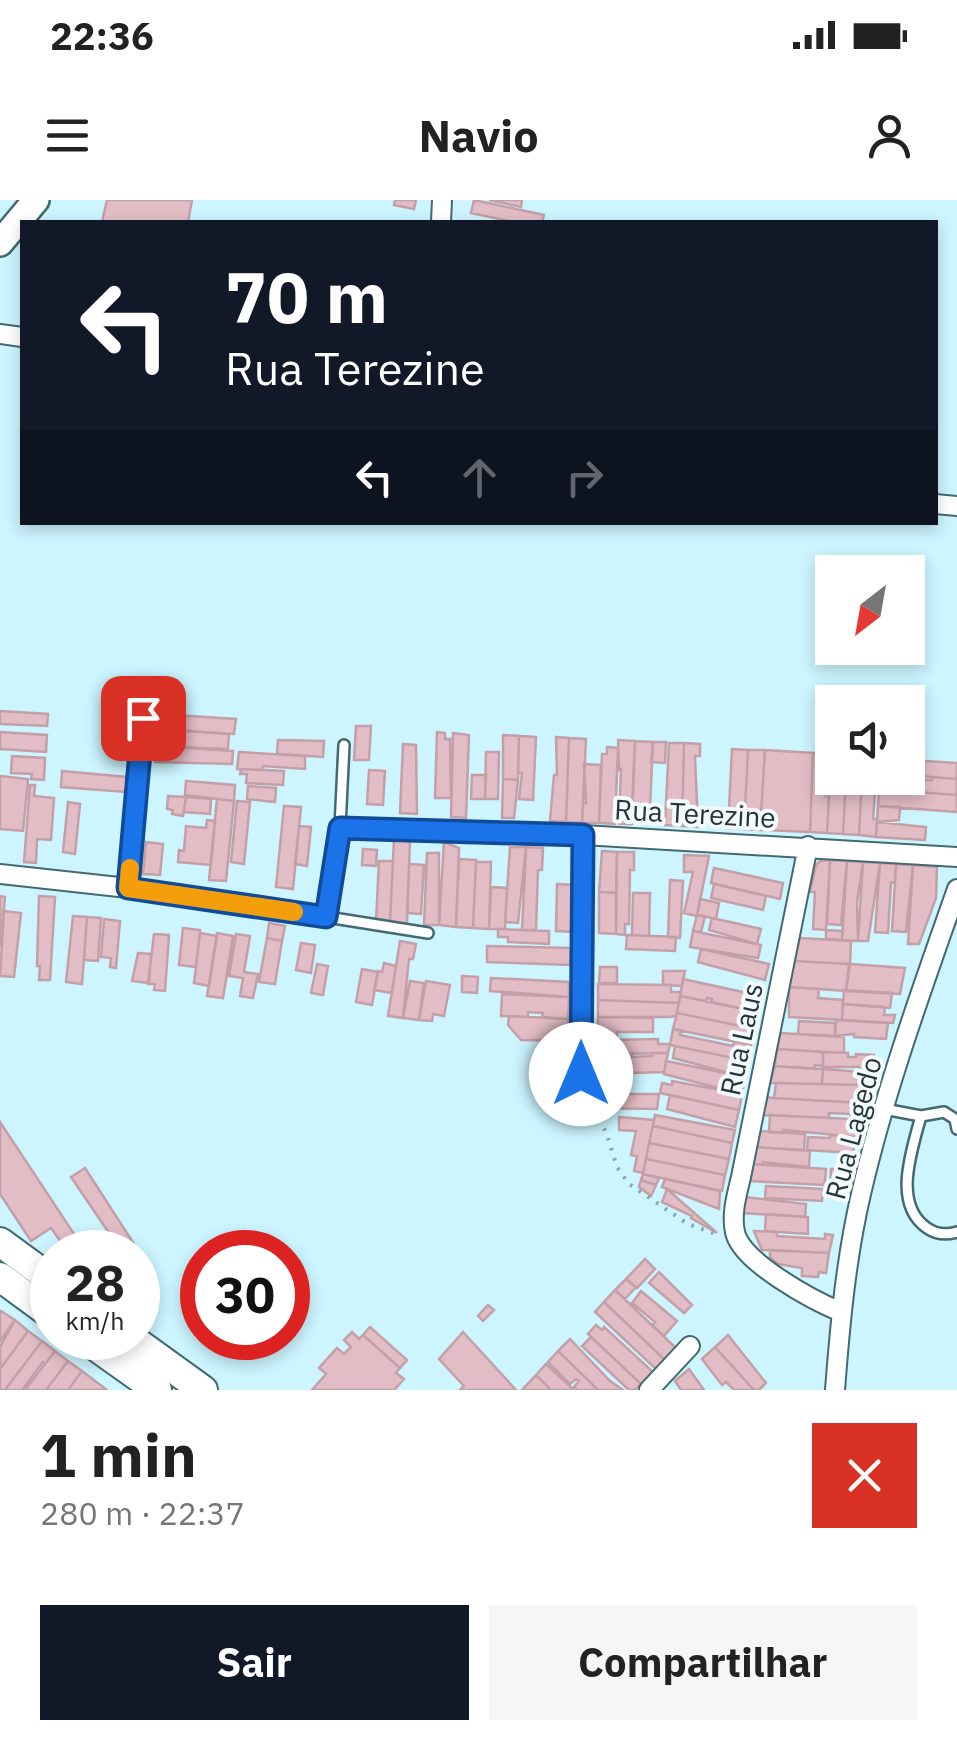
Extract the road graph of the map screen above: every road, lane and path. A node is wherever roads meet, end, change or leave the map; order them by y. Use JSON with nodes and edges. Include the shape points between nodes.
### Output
{"nodes":[{"id":1,"x":36,"y":200,"type":"edge"},
{"id":2,"x":0,"y":243,"type":"edge"},
{"id":3,"x":143,"y":718,"type":"dead end"},
{"id":4,"x":344,"y":744,"type":"dead end"},
{"id":5,"x":340,"y":828,"type":"junction"},
{"id":6,"x":583,"y":835,"type":"junction"},
{"id":7,"x":808,"y":846,"type":"junction"},
{"id":8,"x":957,"y":858,"type":"edge"},
{"id":9,"x":0,"y":874,"type":"edge"},
{"id":10,"x":128,"y":888,"type":"junction"},
{"id":11,"x":957,"y":889,"type":"edge"},
{"id":12,"x":326,"y":917,"type":"junction"},
{"id":13,"x":428,"y":933,"type":"dead end"},
{"id":14,"x":581,"y":1074,"type":"joint"},
{"id":15,"x":884,"y":1110,"type":"junction"},
{"id":16,"x":921,"y":1116,"type":"junction"},
{"id":17,"x":957,"y":1129,"type":"edge"},
{"id":18,"x":957,"y":1232,"type":"edge"},
{"id":19,"x":0,"y":1242,"type":"edge"},
{"id":20,"x":740,"y":1243,"type":"junction"},
{"id":21,"x":30,"y":1264,"type":"edge"},
{"id":22,"x":0,"y":1277,"type":"edge"},
{"id":23,"x":30,"y":1299,"type":"edge"},
{"id":24,"x":842,"y":1312,"type":"junction"},
{"id":25,"x":690,"y":1346,"type":"dead end"},
{"id":26,"x":160,"y":1359,"type":"edge"},
{"id":27,"x":115,"y":1360,"type":"edge"},
{"id":28,"x":157,"y":1390,"type":"edge"},
{"id":29,"x":203,"y":1390,"type":"edge"},
{"id":30,"x":649,"y":1390,"type":"edge"},
{"id":31,"x":835,"y":1390,"type":"edge"}],
"edges":[{"from":1,"to":2,"type":"main road"},
{"from":3,"to":10,"type":"street"},
{"from":4,"to":5,"type":"lane"},
{"from":5,"to":6,"type":"street","name":"Rua Terezine"},
{"from":5,"to":12,"type":"street"},
{"from":6,"to":7,"type":"street","name":"Rua Terezine"},
{"from":6,"to":14,"type":"street"},
{"from":7,"to":8,"type":"street","name":"Rua Terezine"},
{"from":7,"to":20,"type":"street","name":"Rua Laus","via":[[734,1209]]},
{"from":9,"to":10,"type":"street"},
{"from":10,"to":12,"type":"street"},
{"from":11,"to":15,"type":"street","name":"Rua Lagedo"},
{"from":12,"to":13,"type":"lane"},
{"from":14,"to":20,"type":"path","via":[[582,1091],[629,1184],[688,1224]]},
{"from":15,"to":16,"type":"lane"},
{"from":15,"to":24,"type":"street","name":"Rua Lagedo","via":[[861,1195]]},
{"from":16,"to":17,"type":"lane","via":[[944,1112]]},
{"from":16,"to":18,"type":"lane","via":[[908,1204],[928,1230]]},
{"from":19,"to":21,"type":"main road"},
{"from":20,"to":24,"type":"street","via":[[792,1286]]},
{"from":22,"to":23,"type":"main road"},
{"from":24,"to":31,"type":"street","name":"Rua Lagedo"},
{"from":25,"to":30,"type":"street"},
{"from":26,"to":29,"type":"main road"},
{"from":27,"to":28,"type":"main road"}]}
